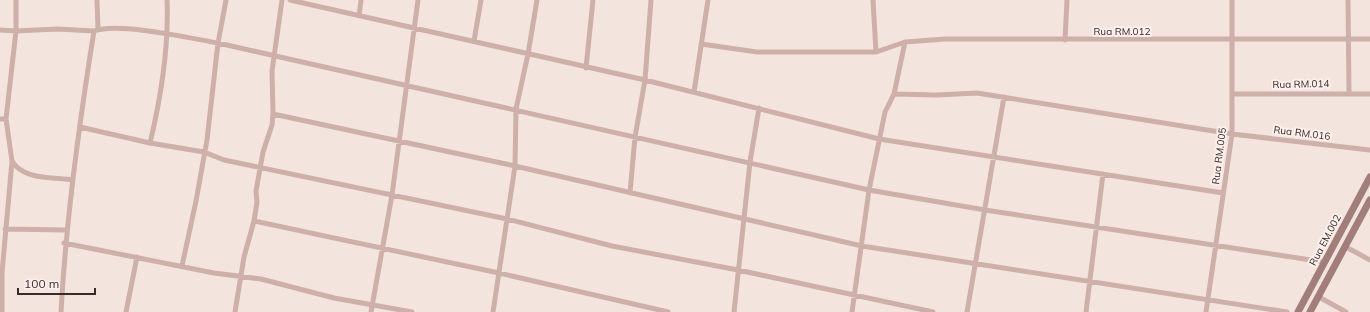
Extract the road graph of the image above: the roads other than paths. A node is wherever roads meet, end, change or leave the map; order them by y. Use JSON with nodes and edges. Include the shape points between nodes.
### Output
{"nodes":[{"id":1,"x":16,"y":0,"type":"edge"},
{"id":2,"x":97,"y":0,"type":"edge"},
{"id":3,"x":167,"y":0,"type":"edge"},
{"id":4,"x":226,"y":0,"type":"edge"},
{"id":5,"x":282,"y":0,"type":"edge"},
{"id":6,"x":290,"y":0,"type":"edge"},
{"id":7,"x":361,"y":0,"type":"edge"},
{"id":8,"x":418,"y":0,"type":"edge"},
{"id":9,"x":481,"y":0,"type":"edge"},
{"id":10,"x":537,"y":0,"type":"edge"},
{"id":11,"x":593,"y":0,"type":"edge"},
{"id":12,"x":651,"y":0,"type":"edge"},
{"id":13,"x":708,"y":0,"type":"edge"},
{"id":14,"x":873,"y":0,"type":"edge"},
{"id":15,"x":1067,"y":0,"type":"edge"},
{"id":16,"x":1232,"y":0,"type":"edge"},
{"id":17,"x":1348,"y":0,"type":"edge"},
{"id":18,"x":305,"y":2,"type":"edge"},
{"id":19,"x":359,"y":16,"type":"junction"},
{"id":20,"x":415,"y":29,"type":"junction"},
{"id":21,"x":0,"y":30,"type":"edge"},
{"id":22,"x":96,"y":30,"type":"junction"},
{"id":23,"x":16,"y":31,"type":"junction"},
{"id":24,"x":167,"y":34,"type":"junction"},
{"id":25,"x":1348,"y":39,"type":"junction"},
{"id":26,"x":1370,"y":39,"type":"edge"},
{"id":27,"x":1065,"y":40,"type":"junction"},
{"id":28,"x":1232,"y":40,"type":"junction"},
{"id":29,"x":474,"y":41,"type":"junction"},
{"id":30,"x":905,"y":42,"type":"junction"},
{"id":31,"x":218,"y":43,"type":"junction"},
{"id":32,"x":701,"y":44,"type":"junction"},
{"id":33,"x":876,"y":52,"type":"junction"},
{"id":34,"x":528,"y":54,"type":"junction"},
{"id":35,"x":274,"y":55,"type":"junction"},
{"id":36,"x":586,"y":68,"type":"junction"},
{"id":37,"x":645,"y":80,"type":"junction"},
{"id":38,"x":406,"y":84,"type":"junction"},
{"id":39,"x":694,"y":92,"type":"junction"},
{"id":40,"x":1349,"y":93,"type":"junction"},
{"id":41,"x":894,"y":94,"type":"junction"},
{"id":42,"x":1233,"y":94,"type":"junction"},
{"id":43,"x":1370,"y":94,"type":"edge"},
{"id":44,"x":1004,"y":97,"type":"junction"},
{"id":45,"x":759,"y":108,"type":"junction"},
{"id":46,"x":516,"y":109,"type":"junction"},
{"id":47,"x":274,"y":114,"type":"junction"},
{"id":48,"x":6,"y":119,"type":"junction"},
{"id":49,"x":0,"y":120,"type":"edge"},
{"id":50,"x":80,"y":127,"type":"junction"},
{"id":51,"x":1232,"y":134,"type":"junction"},
{"id":52,"x":634,"y":137,"type":"junction"},
{"id":53,"x":880,"y":139,"type":"junction"},
{"id":54,"x":399,"y":142,"type":"junction"},
{"id":55,"x":150,"y":143,"type":"junction"},
{"id":56,"x":1370,"y":150,"type":"edge"},
{"id":57,"x":204,"y":152,"type":"junction"},
{"id":58,"x":994,"y":157,"type":"junction"},
{"id":59,"x":12,"y":161,"type":"junction"},
{"id":60,"x":750,"y":162,"type":"junction"},
{"id":61,"x":515,"y":166,"type":"junction"},
{"id":62,"x":260,"y":168,"type":"junction"},
{"id":63,"x":1103,"y":174,"type":"junction"},
{"id":64,"x":1370,"y":177,"type":"edge"},
{"id":65,"x":72,"y":180,"type":"junction"},
{"id":66,"x":869,"y":190,"type":"junction"},
{"id":67,"x":630,"y":193,"type":"junction"},
{"id":68,"x":1223,"y":193,"type":"junction"},
{"id":69,"x":392,"y":194,"type":"junction"},
{"id":70,"x":1370,"y":200,"type":"edge"},
{"id":71,"x":984,"y":210,"type":"junction"},
{"id":72,"x":507,"y":219,"type":"junction"},
{"id":73,"x":743,"y":220,"type":"junction"},
{"id":74,"x":254,"y":221,"type":"junction"},
{"id":75,"x":1098,"y":228,"type":"junction"},
{"id":76,"x":5,"y":230,"type":"junction"},
{"id":77,"x":66,"y":230,"type":"junction"},
{"id":78,"x":64,"y":243,"type":"junction"},
{"id":79,"x":862,"y":246,"type":"junction"},
{"id":80,"x":1216,"y":246,"type":"junction"},
{"id":81,"x":1346,"y":247,"type":"junction"},
{"id":82,"x":383,"y":249,"type":"junction"},
{"id":83,"x":137,"y":257,"type":"junction"},
{"id":84,"x":1370,"y":260,"type":"edge"},
{"id":85,"x":1324,"y":262,"type":"junction"},
{"id":86,"x":976,"y":265,"type":"junction"},
{"id":87,"x":182,"y":266,"type":"junction"},
{"id":88,"x":738,"y":270,"type":"junction"},
{"id":89,"x":499,"y":273,"type":"junction"},
{"id":90,"x":240,"y":276,"type":"junction"},
{"id":91,"x":1091,"y":281,"type":"junction"},
{"id":92,"x":853,"y":296,"type":"junction"},
{"id":93,"x":1319,"y":297,"type":"junction"},
{"id":94,"x":1208,"y":299,"type":"junction"},
{"id":95,"x":372,"y":304,"type":"junction"},
{"id":96,"x":2,"y":312,"type":"edge"},
{"id":97,"x":61,"y":312,"type":"edge"},
{"id":98,"x":126,"y":312,"type":"edge"},
{"id":99,"x":235,"y":312,"type":"edge"},
{"id":100,"x":371,"y":312,"type":"edge"},
{"id":101,"x":412,"y":312,"type":"edge"},
{"id":102,"x":493,"y":312,"type":"edge"},
{"id":103,"x":668,"y":312,"type":"edge"},
{"id":104,"x":734,"y":312,"type":"edge"},
{"id":105,"x":852,"y":312,"type":"edge"},
{"id":106,"x":932,"y":312,"type":"edge"},
{"id":107,"x":967,"y":312,"type":"edge"},
{"id":108,"x":1086,"y":312,"type":"edge"},
{"id":109,"x":1206,"y":312,"type":"edge"},
{"id":110,"x":1287,"y":312,"type":"edge"},
{"id":111,"x":1298,"y":312,"type":"edge"},
{"id":112,"x":1310,"y":312,"type":"edge"},
{"id":113,"x":1346,"y":312,"type":"edge"}],
"edges":[{"from":1,"to":23,"type":"street"},
{"from":2,"to":22,"type":"street"},
{"from":3,"to":24,"type":"street"},
{"from":4,"to":31,"type":"street"},
{"from":5,"to":35,"type":"street"},
{"from":6,"to":18,"type":"street"},
{"from":7,"to":19,"type":"street"},
{"from":8,"to":20,"type":"street"},
{"from":9,"to":29,"type":"street"},
{"from":10,"to":34,"type":"street"},
{"from":11,"to":36,"type":"street"},
{"from":12,"to":37,"type":"street"},
{"from":13,"to":32,"type":"street"},
{"from":14,"to":33,"type":"street"},
{"from":15,"to":27,"type":"street"},
{"from":16,"to":28,"type":"street","name":"Rua RM.005"},
{"from":17,"to":25,"type":"street"},
{"from":18,"to":19,"type":"street"},
{"from":19,"to":20,"type":"street"},
{"from":20,"to":29,"type":"street"},
{"from":20,"to":38,"type":"street"},
{"from":21,"to":23,"type":"street"},
{"from":22,"to":23,"type":"street"},
{"from":22,"to":24,"type":"street","via":[[124,28]]},
{"from":22,"to":50,"type":"street"},
{"from":23,"to":48,"type":"street"},
{"from":24,"to":31,"type":"street"},
{"from":24,"to":55,"type":"street","via":[[162,82]]},
{"from":25,"to":26,"type":"street","name":"Rua RM.012"},
{"from":25,"to":28,"type":"street","name":"Rua RM.012"},
{"from":25,"to":40,"type":"street"},
{"from":27,"to":28,"type":"street","name":"Rua RM.012"},
{"from":27,"to":30,"type":"street","name":"Rua RM.012"},
{"from":28,"to":42,"type":"street","name":"Rua RM.005"},
{"from":29,"to":34,"type":"street"},
{"from":30,"to":33,"type":"street","name":"Rua RM.012"},
{"from":30,"to":41,"type":"street"},
{"from":31,"to":35,"type":"street"},
{"from":31,"to":57,"type":"street","via":[[211,114]]},
{"from":32,"to":33,"type":"street","name":"Rua RM.012","via":[[757,52]]},
{"from":32,"to":39,"type":"street"},
{"from":34,"to":36,"type":"street"},
{"from":34,"to":46,"type":"street"},
{"from":35,"to":38,"type":"street"},
{"from":35,"to":47,"type":"street","via":[[271,79]]},
{"from":36,"to":37,"type":"street"},
{"from":37,"to":39,"type":"street"},
{"from":37,"to":52,"type":"street"},
{"from":38,"to":46,"type":"street"},
{"from":38,"to":54,"type":"street"},
{"from":39,"to":45,"type":"street"},
{"from":40,"to":42,"type":"street","name":"Rua RM.014"},
{"from":40,"to":43,"type":"street","name":"Rua RM.014"},
{"from":41,"to":44,"type":"street","name":"Rua RM.016","via":[[977,93]]},
{"from":41,"to":53,"type":"street","via":[[885,112]]},
{"from":42,"to":51,"type":"street","name":"Rua RM.005"},
{"from":44,"to":51,"type":"street","name":"Rua RM.016"},
{"from":44,"to":58,"type":"street"},
{"from":45,"to":53,"type":"street"},
{"from":45,"to":60,"type":"street"},
{"from":46,"to":52,"type":"street"},
{"from":46,"to":61,"type":"street"},
{"from":47,"to":54,"type":"street"},
{"from":47,"to":62,"type":"street"},
{"from":48,"to":49,"type":"street"},
{"from":48,"to":59,"type":"street"},
{"from":50,"to":55,"type":"street"},
{"from":50,"to":65,"type":"street"},
{"from":51,"to":56,"type":"street","name":"Rua RM.016"},
{"from":51,"to":68,"type":"street","name":"Rua RM.005"},
{"from":52,"to":60,"type":"street"},
{"from":52,"to":67,"type":"street"},
{"from":53,"to":58,"type":"street"},
{"from":53,"to":66,"type":"street"},
{"from":54,"to":61,"type":"street"},
{"from":54,"to":69,"type":"street"},
{"from":55,"to":57,"type":"street"},
{"from":57,"to":62,"type":"street","via":[[224,160]]},
{"from":57,"to":87,"type":"street"},
{"from":58,"to":63,"type":"street"},
{"from":58,"to":71,"type":"street"},
{"from":59,"to":65,"type":"street","via":[[21,171],[35,176]]},
{"from":59,"to":76,"type":"street"},
{"from":60,"to":66,"type":"street"},
{"from":60,"to":73,"type":"street"},
{"from":61,"to":67,"type":"street"},
{"from":61,"to":72,"type":"street"},
{"from":62,"to":69,"type":"street"},
{"from":62,"to":74,"type":"street"},
{"from":63,"to":68,"type":"street"},
{"from":63,"to":75,"type":"street"},
{"from":64,"to":85,"type":"street","name":"Rua EM.002"},
{"from":65,"to":77,"type":"street"},
{"from":66,"to":71,"type":"street"},
{"from":66,"to":79,"type":"street"},
{"from":67,"to":73,"type":"street"},
{"from":68,"to":80,"type":"street","name":"Rua RM.005"},
{"from":69,"to":72,"type":"street"},
{"from":69,"to":82,"type":"street"},
{"from":70,"to":81,"type":"street"},
{"from":71,"to":75,"type":"street"},
{"from":71,"to":86,"type":"street"},
{"from":72,"to":88,"type":"street","via":[[612,246]]},
{"from":72,"to":89,"type":"street"},
{"from":73,"to":79,"type":"street"},
{"from":73,"to":88,"type":"street"},
{"from":74,"to":82,"type":"street"},
{"from":74,"to":90,"type":"street"},
{"from":75,"to":80,"type":"street"},
{"from":75,"to":91,"type":"street"},
{"from":76,"to":77,"type":"street"},
{"from":76,"to":96,"type":"street"},
{"from":77,"to":78,"type":"street"},
{"from":78,"to":83,"type":"street"},
{"from":78,"to":97,"type":"street"},
{"from":79,"to":86,"type":"street"},
{"from":79,"to":92,"type":"street"},
{"from":80,"to":85,"type":"street"},
{"from":80,"to":94,"type":"street","name":"Rua RM.005"},
{"from":81,"to":84,"type":"street"},
{"from":81,"to":93,"type":"street"},
{"from":82,"to":89,"type":"street"},
{"from":82,"to":95,"type":"street"},
{"from":83,"to":87,"type":"street"},
{"from":83,"to":98,"type":"street"},
{"from":85,"to":111,"type":"street","name":"Rua EM.002"},
{"from":86,"to":91,"type":"street"},
{"from":86,"to":107,"type":"street"},
{"from":87,"to":90,"type":"street"},
{"from":88,"to":92,"type":"street"},
{"from":88,"to":104,"type":"street"},
{"from":89,"to":102,"type":"street"},
{"from":89,"to":103,"type":"street"},
{"from":90,"to":95,"type":"street","via":[[334,298]]},
{"from":90,"to":99,"type":"street"},
{"from":91,"to":94,"type":"street"},
{"from":91,"to":108,"type":"street"},
{"from":92,"to":105,"type":"street"},
{"from":92,"to":106,"type":"street"},
{"from":93,"to":112,"type":"street"},
{"from":93,"to":113,"type":"street"},
{"from":94,"to":109,"type":"street","name":"Rua RM.005"},
{"from":94,"to":110,"type":"street"},
{"from":95,"to":100,"type":"street"},
{"from":95,"to":101,"type":"street"}]}
